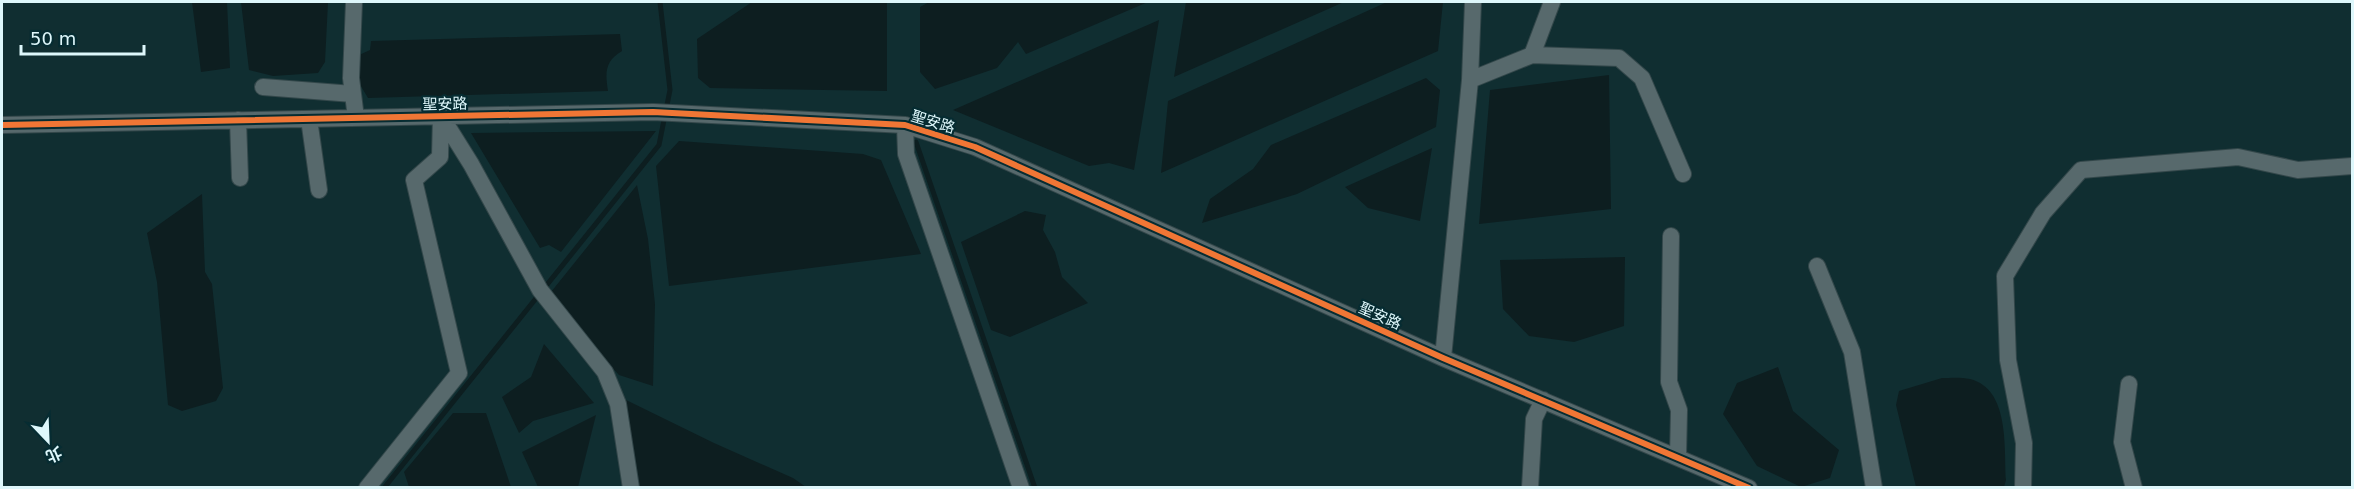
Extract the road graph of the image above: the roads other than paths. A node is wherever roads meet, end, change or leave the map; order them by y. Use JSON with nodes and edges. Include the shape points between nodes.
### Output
{"nodes":[{"id":1,"x":354,"y":2,"type":"edge"},
{"id":2,"x":1473,"y":2,"type":"edge"},
{"id":3,"x":1552,"y":2,"type":"edge"},
{"id":4,"x":1532,"y":55,"type":"junction"},
{"id":5,"x":1470,"y":80,"type":"junction"},
{"id":6,"x":263,"y":87,"type":"dead end"},
{"id":7,"x":353,"y":94,"type":"junction"},
{"id":8,"x":441,"y":116,"type":"junction"},
{"id":9,"x":356,"y":118,"type":"junction"},
{"id":10,"x":309,"y":119,"type":"junction"},
{"id":11,"x":238,"y":120,"type":"junction"},
{"id":12,"x":905,"y":124,"type":"junction"},
{"id":13,"x":2,"y":125,"type":"edge"},
{"id":14,"x":2352,"y":166,"type":"edge"},
{"id":15,"x":1683,"y":174,"type":"dead end"},
{"id":16,"x":240,"y":178,"type":"dead end"},
{"id":17,"x":319,"y":190,"type":"dead end"},
{"id":18,"x":1671,"y":236,"type":"dead end"},
{"id":19,"x":1817,"y":266,"type":"dead end"},
{"id":20,"x":1443,"y":358,"type":"junction"},
{"id":21,"x":2129,"y":384,"type":"dead end"},
{"id":22,"x":1543,"y":400,"type":"junction"},
{"id":23,"x":1678,"y":458,"type":"junction"},
{"id":24,"x":630,"y":487,"type":"edge"},
{"id":25,"x":367,"y":488,"type":"edge"},
{"id":26,"x":1021,"y":488,"type":"edge"},
{"id":27,"x":1530,"y":488,"type":"edge"},
{"id":28,"x":1749,"y":488,"type":"edge"},
{"id":29,"x":1874,"y":488,"type":"edge"},
{"id":30,"x":2022,"y":488,"type":"edge"},
{"id":31,"x":2134,"y":488,"type":"edge"}],
"edges":[{"from":1,"to":7,"type":"street"},
{"from":2,"to":5,"type":"street"},
{"from":3,"to":4,"type":"street"},
{"from":4,"to":5,"type":"street"},
{"from":4,"to":15,"type":"street","via":[[1619,58],[1642,78]]},
{"from":5,"to":20,"type":"street"},
{"from":6,"to":7,"type":"street"},
{"from":7,"to":9,"type":"street"},
{"from":8,"to":9,"type":"street","name":"聖安路"},
{"from":8,"to":12,"type":"street","name":"聖安路","via":[[653,112]]},
{"from":8,"to":24,"type":"street","via":[[540,290],[605,372],[618,404]]},
{"from":8,"to":25,"type":"street","via":[[440,157],[414,180],[459,373]]},
{"from":9,"to":10,"type":"street","name":"聖安路"},
{"from":10,"to":11,"type":"street","name":"聖安路"},
{"from":10,"to":17,"type":"street"},
{"from":11,"to":13,"type":"street","name":"聖安路"},
{"from":11,"to":16,"type":"street"},
{"from":12,"to":20,"type":"street","name":"聖安路","via":[[975,147]]},
{"from":12,"to":26,"type":"street","via":[[906,154]]},
{"from":14,"to":30,"type":"street","via":[[2298,170],[2238,157],[2081,170],[2043,213],[2005,276],[2008,360],[2024,443]]},
{"from":18,"to":23,"type":"street","via":[[1669,382],[1679,410]]},
{"from":19,"to":29,"type":"street","via":[[1852,352]]},
{"from":20,"to":22,"type":"street","name":"聖安路"},
{"from":21,"to":31,"type":"street","via":[[2122,442]]},
{"from":22,"to":23,"type":"street","name":"聖安路"},
{"from":22,"to":27,"type":"street","via":[[1534,419]]},
{"from":23,"to":28,"type":"street","name":"聖安路"}]}
